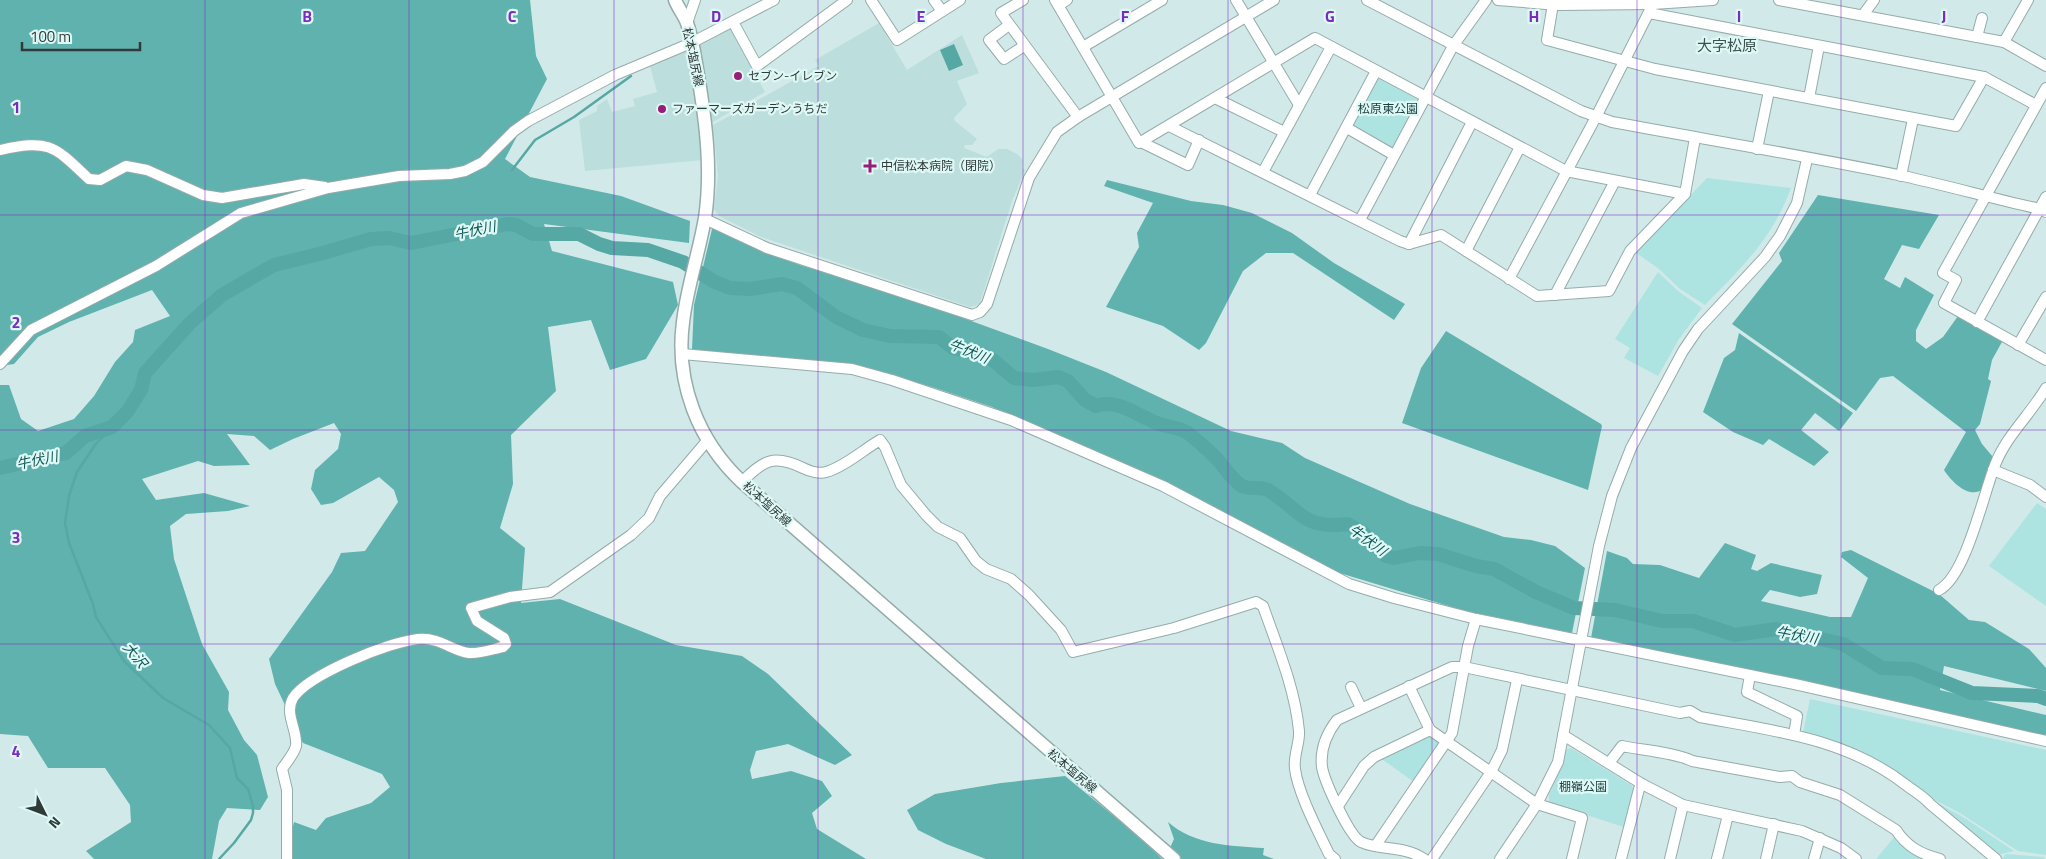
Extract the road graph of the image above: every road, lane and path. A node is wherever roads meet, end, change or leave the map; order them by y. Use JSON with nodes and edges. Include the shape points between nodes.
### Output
{"nodes":[{"id":1,"x":674,"y":0,"type":"edge"},
{"id":2,"x":696,"y":0,"type":"edge"},
{"id":3,"x":774,"y":0,"type":"edge"},
{"id":4,"x":847,"y":0,"type":"edge"},
{"id":5,"x":871,"y":0,"type":"edge"},
{"id":6,"x":934,"y":0,"type":"edge"},
{"id":7,"x":960,"y":0,"type":"edge"},
{"id":8,"x":1023,"y":0,"type":"edge"},
{"id":9,"x":1162,"y":0,"type":"edge"},
{"id":10,"x":1236,"y":0,"type":"edge"},
{"id":11,"x":1274,"y":0,"type":"edge"},
{"id":12,"x":1367,"y":0,"type":"edge"},
{"id":13,"x":1486,"y":0,"type":"edge"},
{"id":14,"x":1498,"y":0,"type":"edge"},
{"id":15,"x":1713,"y":0,"type":"edge"},
{"id":16,"x":1779,"y":0,"type":"edge"},
{"id":17,"x":1874,"y":0,"type":"edge"},
{"id":18,"x":2028,"y":0,"type":"edge"},
{"id":19,"x":1060,"y":2,"type":"edge"},
{"id":20,"x":1574,"y":2,"type":"edge"},
{"id":21,"x":1615,"y":2,"type":"edge"},
{"id":22,"x":1552,"y":4,"type":"junction"},
{"id":23,"x":1651,"y":8,"type":"junction"},
{"id":24,"x":942,"y":11,"type":"junction"},
{"id":25,"x":1863,"y":15,"type":"junction"},
{"id":26,"x":1246,"y":16,"type":"junction"},
{"id":27,"x":1982,"y":18,"type":"dead end"},
{"id":28,"x":732,"y":22,"type":"junction"},
{"id":29,"x":687,"y":23,"type":"junction"},
{"id":30,"x":1009,"y":25,"type":"junction"},
{"id":31,"x":1977,"y":37,"type":"junction"},
{"id":32,"x":691,"y":42,"type":"junction"},
{"id":33,"x":2004,"y":42,"type":"junction"},
{"id":34,"x":1024,"y":46,"type":"junction"},
{"id":35,"x":1331,"y":46,"type":"junction"},
{"id":36,"x":1453,"y":46,"type":"junction"},
{"id":37,"x":1819,"y":46,"type":"junction"},
{"id":38,"x":1083,"y":48,"type":"junction"},
{"id":39,"x":1624,"y":62,"type":"junction"},
{"id":40,"x":1274,"y":63,"type":"junction"},
{"id":41,"x":2046,"y":66,"type":"edge"},
{"id":42,"x":1376,"y":71,"type":"junction"},
{"id":43,"x":1984,"y":77,"type":"junction"},
{"id":44,"x":2046,"y":88,"type":"edge"},
{"id":45,"x":1769,"y":91,"type":"junction"},
{"id":46,"x":1112,"y":97,"type":"junction"},
{"id":47,"x":1426,"y":97,"type":"junction"},
{"id":48,"x":1215,"y":98,"type":"junction"},
{"id":49,"x":1808,"y":98,"type":"junction"},
{"id":50,"x":1298,"y":105,"type":"junction"},
{"id":51,"x":2036,"y":106,"type":"junction"},
{"id":52,"x":1078,"y":117,"type":"junction"},
{"id":53,"x":1596,"y":117,"type":"junction"},
{"id":54,"x":1913,"y":119,"type":"junction"},
{"id":55,"x":1472,"y":122,"type":"junction"},
{"id":56,"x":1169,"y":126,"type":"junction"},
{"id":57,"x":1347,"y":128,"type":"junction"},
{"id":58,"x":1284,"y":132,"type":"junction"},
{"id":59,"x":1695,"y":138,"type":"junction"},
{"id":60,"x":1199,"y":140,"type":"junction"},
{"id":61,"x":1141,"y":142,"type":"junction"},
{"id":62,"x":1520,"y":147,"type":"junction"},
{"id":63,"x":1757,"y":149,"type":"junction"},
{"id":64,"x":0,"y":150,"type":"edge"},
{"id":65,"x":1394,"y":155,"type":"junction"},
{"id":66,"x":1807,"y":159,"type":"junction"},
{"id":67,"x":1566,"y":171,"type":"junction"},
{"id":68,"x":1263,"y":172,"type":"junction"},
{"id":69,"x":1901,"y":176,"type":"junction"},
{"id":70,"x":1615,"y":181,"type":"junction"},
{"id":71,"x":328,"y":188,"type":"junction"},
{"id":72,"x":1685,"y":194,"type":"junction"},
{"id":73,"x":1310,"y":195,"type":"junction"},
{"id":74,"x":1987,"y":195,"type":"junction"},
{"id":75,"x":2046,"y":198,"type":"edge"},
{"id":76,"x":2043,"y":210,"type":"edge"},
{"id":77,"x":1360,"y":220,"type":"junction"},
{"id":78,"x":703,"y":224,"type":"junction"},
{"id":79,"x":1409,"y":244,"type":"junction"},
{"id":80,"x":1466,"y":251,"type":"junction"},
{"id":81,"x":1509,"y":279,"type":"junction"},
{"id":82,"x":1555,"y":295,"type":"junction"},
{"id":83,"x":2046,"y":297,"type":"edge"},
{"id":84,"x":1977,"y":322,"type":"junction"},
{"id":85,"x":2018,"y":345,"type":"junction"},
{"id":86,"x":681,"y":351,"type":"junction"},
{"id":87,"x":2046,"y":360,"type":"edge"},
{"id":88,"x":0,"y":364,"type":"edge"},
{"id":89,"x":2046,"y":388,"type":"edge"},
{"id":90,"x":708,"y":441,"type":"junction"},
{"id":91,"x":1993,"y":470,"type":"junction"},
{"id":92,"x":742,"y":482,"type":"junction"},
{"id":93,"x":2046,"y":497,"type":"edge"},
{"id":94,"x":1939,"y":590,"type":"dead end"},
{"id":95,"x":1476,"y":619,"type":"junction"},
{"id":96,"x":1581,"y":638,"type":"junction"},
{"id":97,"x":1464,"y":667,"type":"junction"},
{"id":98,"x":1750,"y":675,"type":"junction"},
{"id":99,"x":1517,"y":680,"type":"junction"},
{"id":100,"x":1410,"y":686,"type":"junction"},
{"id":101,"x":1351,"y":687,"type":"dead end"},
{"id":102,"x":1570,"y":690,"type":"junction"},
{"id":103,"x":1361,"y":708,"type":"junction"},
{"id":104,"x":1430,"y":730,"type":"junction"},
{"id":105,"x":1563,"y":735,"type":"junction"},
{"id":106,"x":1794,"y":735,"type":"junction"},
{"id":107,"x":1446,"y":741,"type":"junction"},
{"id":108,"x":2046,"y":741,"type":"edge"},
{"id":109,"x":1609,"y":763,"type":"junction"},
{"id":110,"x":1491,"y":772,"type":"junction"},
{"id":111,"x":1642,"y":784,"type":"junction"},
{"id":112,"x":1537,"y":804,"type":"junction"},
{"id":113,"x":1684,"y":805,"type":"junction"},
{"id":114,"x":1338,"y":806,"type":"junction"},
{"id":115,"x":1728,"y":815,"type":"junction"},
{"id":116,"x":1774,"y":824,"type":"junction"},
{"id":117,"x":1820,"y":838,"type":"junction"},
{"id":118,"x":1376,"y":844,"type":"junction"},
{"id":119,"x":287,"y":859,"type":"edge"},
{"id":120,"x":1174,"y":859,"type":"edge"},
{"id":121,"x":1335,"y":859,"type":"edge"},
{"id":122,"x":1424,"y":859,"type":"edge"},
{"id":123,"x":1432,"y":859,"type":"edge"},
{"id":124,"x":1500,"y":859,"type":"edge"},
{"id":125,"x":1572,"y":859,"type":"edge"},
{"id":126,"x":1621,"y":859,"type":"edge"},
{"id":127,"x":1670,"y":859,"type":"edge"},
{"id":128,"x":1717,"y":859,"type":"edge"},
{"id":129,"x":1766,"y":859,"type":"edge"},
{"id":130,"x":1814,"y":859,"type":"edge"},
{"id":131,"x":1856,"y":859,"type":"edge"},
{"id":132,"x":1940,"y":859,"type":"edge"},
{"id":133,"x":1996,"y":859,"type":"edge"}],
"edges":[{"from":1,"to":29,"type":"main road","name":"松本塩尻線"},
{"from":2,"to":29,"type":"street"},
{"from":3,"to":28,"type":"street"},
{"from":4,"to":28,"type":"street","via":[[757,66]]},
{"from":5,"to":24,"type":"street","via":[[897,40]]},
{"from":6,"to":24,"type":"street"},
{"from":7,"to":24,"type":"street"},
{"from":8,"to":30,"type":"street","via":[[1001,13]]},
{"from":9,"to":38,"type":"street"},
{"from":10,"to":26,"type":"street"},
{"from":11,"to":26,"type":"street"},
{"from":12,"to":36,"type":"street"},
{"from":13,"to":36,"type":"street"},
{"from":14,"to":22,"type":"street"},
{"from":15,"to":23,"type":"street"},
{"from":16,"to":25,"type":"street"},
{"from":17,"to":25,"type":"street"},
{"from":18,"to":33,"type":"street"},
{"from":19,"to":38,"type":"street"},
{"from":20,"to":21,"type":"street"},
{"from":20,"to":22,"type":"street"},
{"from":21,"to":23,"type":"street"},
{"from":22,"to":39,"type":"street","via":[[1547,40]]},
{"from":23,"to":37,"type":"street"},
{"from":23,"to":39,"type":"street"},
{"from":25,"to":31,"type":"street"},
{"from":26,"to":40,"type":"street"},
{"from":26,"to":46,"type":"street"},
{"from":27,"to":31,"type":"street"},
{"from":28,"to":32,"type":"street"},
{"from":29,"to":32,"type":"main road","name":"松本塩尻線"},
{"from":30,"to":34,"type":"street"},
{"from":30,"to":34,"type":"street","via":[[989,40],[1004,59]]},
{"from":31,"to":33,"type":"street"},
{"from":32,"to":71,"type":"street","via":[[615,76],[528,121],[483,162],[465,171],[399,176]]},
{"from":32,"to":78,"type":"main road","name":"松本塩尻線","via":[[708,149],[708,190]]},
{"from":33,"to":41,"type":"street"},
{"from":34,"to":52,"type":"street"},
{"from":35,"to":40,"type":"street","via":[[1314,38]]},
{"from":35,"to":42,"type":"street"},
{"from":35,"to":50,"type":"street"},
{"from":36,"to":47,"type":"street"},
{"from":36,"to":53,"type":"street"},
{"from":37,"to":43,"type":"street"},
{"from":37,"to":49,"type":"street"},
{"from":38,"to":46,"type":"street"},
{"from":39,"to":45,"type":"street"},
{"from":39,"to":53,"type":"street"},
{"from":40,"to":48,"type":"street"},
{"from":40,"to":50,"type":"street"},
{"from":42,"to":47,"type":"street"},
{"from":42,"to":57,"type":"street"},
{"from":43,"to":51,"type":"street"},
{"from":43,"to":54,"type":"street","via":[[1956,126]]},
{"from":44,"to":51,"type":"street"},
{"from":45,"to":49,"type":"street"},
{"from":45,"to":63,"type":"street"},
{"from":46,"to":52,"type":"street"},
{"from":46,"to":61,"type":"street"},
{"from":47,"to":55,"type":"street"},
{"from":47,"to":65,"type":"street"},
{"from":48,"to":56,"type":"street"},
{"from":48,"to":58,"type":"street"},
{"from":49,"to":54,"type":"street"},
{"from":50,"to":58,"type":"street"},
{"from":51,"to":74,"type":"street"},
{"from":52,"to":78,"type":"street","via":[[1057,132],[1029,178],[987,304],[977,314],[767,248]]},
{"from":53,"to":59,"type":"street"},
{"from":53,"to":67,"type":"street"},
{"from":54,"to":69,"type":"street"},
{"from":55,"to":62,"type":"street"},
{"from":55,"to":79,"type":"street"},
{"from":56,"to":60,"type":"street"},
{"from":56,"to":61,"type":"street"},
{"from":57,"to":65,"type":"street"},
{"from":57,"to":73,"type":"street"},
{"from":58,"to":68,"type":"street"},
{"from":59,"to":63,"type":"street"},
{"from":59,"to":72,"type":"street"},
{"from":60,"to":61,"type":"street","via":[[1188,165]]},
{"from":60,"to":68,"type":"street"},
{"from":62,"to":67,"type":"street"},
{"from":62,"to":80,"type":"street"},
{"from":63,"to":66,"type":"street"},
{"from":64,"to":71,"type":"street","via":[[33,143],[61,153],[89,179],[100,180],[126,166],[147,170],[203,195],[222,198],[304,184]]},
{"from":65,"to":77,"type":"street"},
{"from":66,"to":69,"type":"street"},
{"from":66,"to":96,"type":"street","via":[[1797,203],[1780,236],[1765,258],[1698,329],[1637,437],[1612,496]]},
{"from":67,"to":70,"type":"street"},
{"from":67,"to":81,"type":"street"},
{"from":68,"to":73,"type":"street"},
{"from":69,"to":74,"type":"street"},
{"from":70,"to":72,"type":"street"},
{"from":70,"to":82,"type":"street"},
{"from":71,"to":88,"type":"street","via":[[241,213],[156,266],[31,330]]},
{"from":72,"to":82,"type":"street","via":[[1630,251],[1609,291]]},
{"from":73,"to":77,"type":"street"},
{"from":74,"to":76,"type":"street"},
{"from":74,"to":84,"type":"street","via":[[1943,273],[1956,280],[1944,303]]},
{"from":75,"to":76,"type":"street"},
{"from":76,"to":84,"type":"street"},
{"from":77,"to":79,"type":"street"},
{"from":78,"to":86,"type":"main road","name":"松本塩尻線","via":[[683,321]]},
{"from":79,"to":80,"type":"street","via":[[1441,235]]},
{"from":80,"to":81,"type":"street"},
{"from":81,"to":82,"type":"street","via":[[1537,296]]},
{"from":83,"to":85,"type":"street"},
{"from":84,"to":85,"type":"street"},
{"from":85,"to":87,"type":"street"},
{"from":86,"to":90,"type":"main road","name":"松本塩尻線","via":[[691,405]]},
{"from":86,"to":95,"type":"street","via":[[852,369],[992,414],[1163,486],[1349,584]]},
{"from":89,"to":91,"type":"street","via":[[2014,430]]},
{"from":90,"to":92,"type":"main road","name":"松本塩尻線","via":[[718,457]]},
{"from":90,"to":119,"type":"street","via":[[660,496],[649,518],[631,535],[550,592],[510,597],[471,608],[477,622],[504,638],[506,644],[503,647],[469,653],[442,641],[419,639],[347,662],[300,690],[292,700],[289,713],[296,748],[282,769],[287,790]]},
{"from":91,"to":93,"type":"street","via":[[2030,485]]},
{"from":91,"to":94,"type":"street","via":[[1959,568],[1947,586]]},
{"from":92,"to":120,"type":"main road","name":"松本塩尻線"},
{"from":92,"to":121,"type":"street","via":[[757,467],[781,460],[809,471],[824,472],[880,440],[901,486],[926,515],[938,527],[960,538],[976,562],[1010,579],[1030,595],[1061,630],[1073,652],[1174,628],[1256,602],[1263,606],[1283,662],[1298,721],[1300,734],[1294,759],[1298,780],[1329,854]]},
{"from":95,"to":96,"type":"street"},
{"from":95,"to":97,"type":"street"},
{"from":96,"to":98,"type":"street"},
{"from":96,"to":102,"type":"street"},
{"from":97,"to":99,"type":"street"},
{"from":97,"to":100,"type":"street","via":[[1452,667]]},
{"from":97,"to":107,"type":"street","via":[[1452,733]]},
{"from":98,"to":106,"type":"street","via":[[1747,692],[1797,716]]},
{"from":98,"to":108,"type":"street"},
{"from":99,"to":102,"type":"street"},
{"from":99,"to":110,"type":"street","via":[[1502,750]]},
{"from":100,"to":103,"type":"street"},
{"from":100,"to":104,"type":"street"},
{"from":101,"to":103,"type":"street"},
{"from":102,"to":105,"type":"street"},
{"from":102,"to":106,"type":"street","via":[[1680,712],[1690,711],[1700,717]]},
{"from":103,"to":114,"type":"street","via":[[1337,720],[1328,732],[1323,752],[1322,768]]},
{"from":104,"to":107,"type":"street"},
{"from":104,"to":114,"type":"street","via":[[1374,757],[1364,766]]},
{"from":105,"to":109,"type":"street"},
{"from":105,"to":112,"type":"street","via":[[1558,762]]},
{"from":106,"to":133,"type":"street","via":[[1830,744],[1871,762],[1923,796]]},
{"from":107,"to":110,"type":"street"},
{"from":107,"to":118,"type":"street"},
{"from":109,"to":111,"type":"street"},
{"from":109,"to":132,"type":"street","via":[[1622,746],[1681,755],[1692,761],[1780,777],[1792,776],[1846,799],[1896,830],[1921,854]]},
{"from":110,"to":112,"type":"street"},
{"from":110,"to":123,"type":"street"},
{"from":111,"to":113,"type":"street"},
{"from":111,"to":126,"type":"street"},
{"from":112,"to":124,"type":"street"},
{"from":112,"to":125,"type":"street","via":[[1582,818]]},
{"from":113,"to":115,"type":"street"},
{"from":113,"to":127,"type":"street"},
{"from":114,"to":118,"type":"street","via":[[1350,832],[1361,842]]},
{"from":115,"to":116,"type":"street"},
{"from":115,"to":128,"type":"street"},
{"from":116,"to":117,"type":"street"},
{"from":116,"to":129,"type":"street"},
{"from":117,"to":130,"type":"street"},
{"from":117,"to":131,"type":"street"},
{"from":118,"to":122,"type":"street","via":[[1414,852]]}]}
